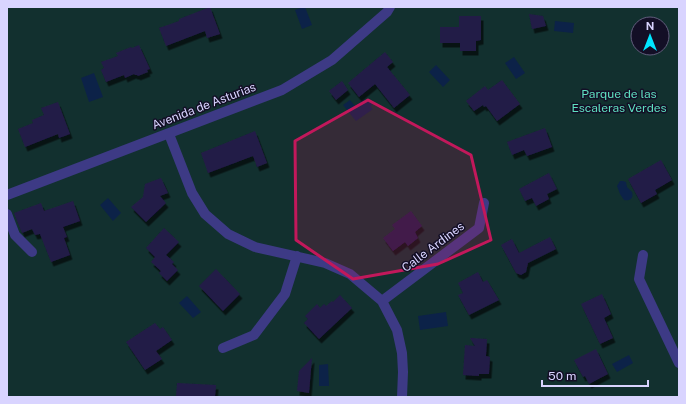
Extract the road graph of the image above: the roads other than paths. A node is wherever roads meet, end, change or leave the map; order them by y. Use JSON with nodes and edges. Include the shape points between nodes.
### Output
{"nodes":[{"id":1,"x":390,"y":7,"type":"edge"},
{"id":2,"x":169,"y":134,"type":"junction"},
{"id":3,"x":7,"y":195,"type":"edge"},
{"id":4,"x":484,"y":202,"type":"dead end"},
{"id":5,"x":7,"y":214,"type":"edge"},
{"id":6,"x":32,"y":252,"type":"dead end"},
{"id":7,"x":297,"y":256,"type":"junction"},
{"id":8,"x":643,"y":256,"type":"dead end"},
{"id":9,"x":382,"y":301,"type":"junction"},
{"id":10,"x":224,"y":348,"type":"dead end"},
{"id":11,"x":679,"y":363,"type":"edge"},
{"id":12,"x":402,"y":397,"type":"edge"}],
"edges":[{"from":1,"to":2,"type":"street","name":"Avenida de Asturias","via":[[332,60],[282,90]]},
{"from":2,"to":3,"type":"street","name":"Avenida de Asturias"},
{"from":2,"to":7,"type":"street","via":[[192,193],[205,214],[228,234],[255,247]]},
{"from":4,"to":9,"type":"street","name":"Calle Ardines","via":[[479,228]]},
{"from":5,"to":6,"type":"street","via":[[15,235]]},
{"from":7,"to":9,"type":"street","via":[[325,263],[350,274]]},
{"from":7,"to":10,"type":"street","via":[[285,294],[254,335]]},
{"from":8,"to":11,"type":"street","via":[[639,279]]},
{"from":9,"to":12,"type":"street","via":[[397,330],[402,353]]}]}
